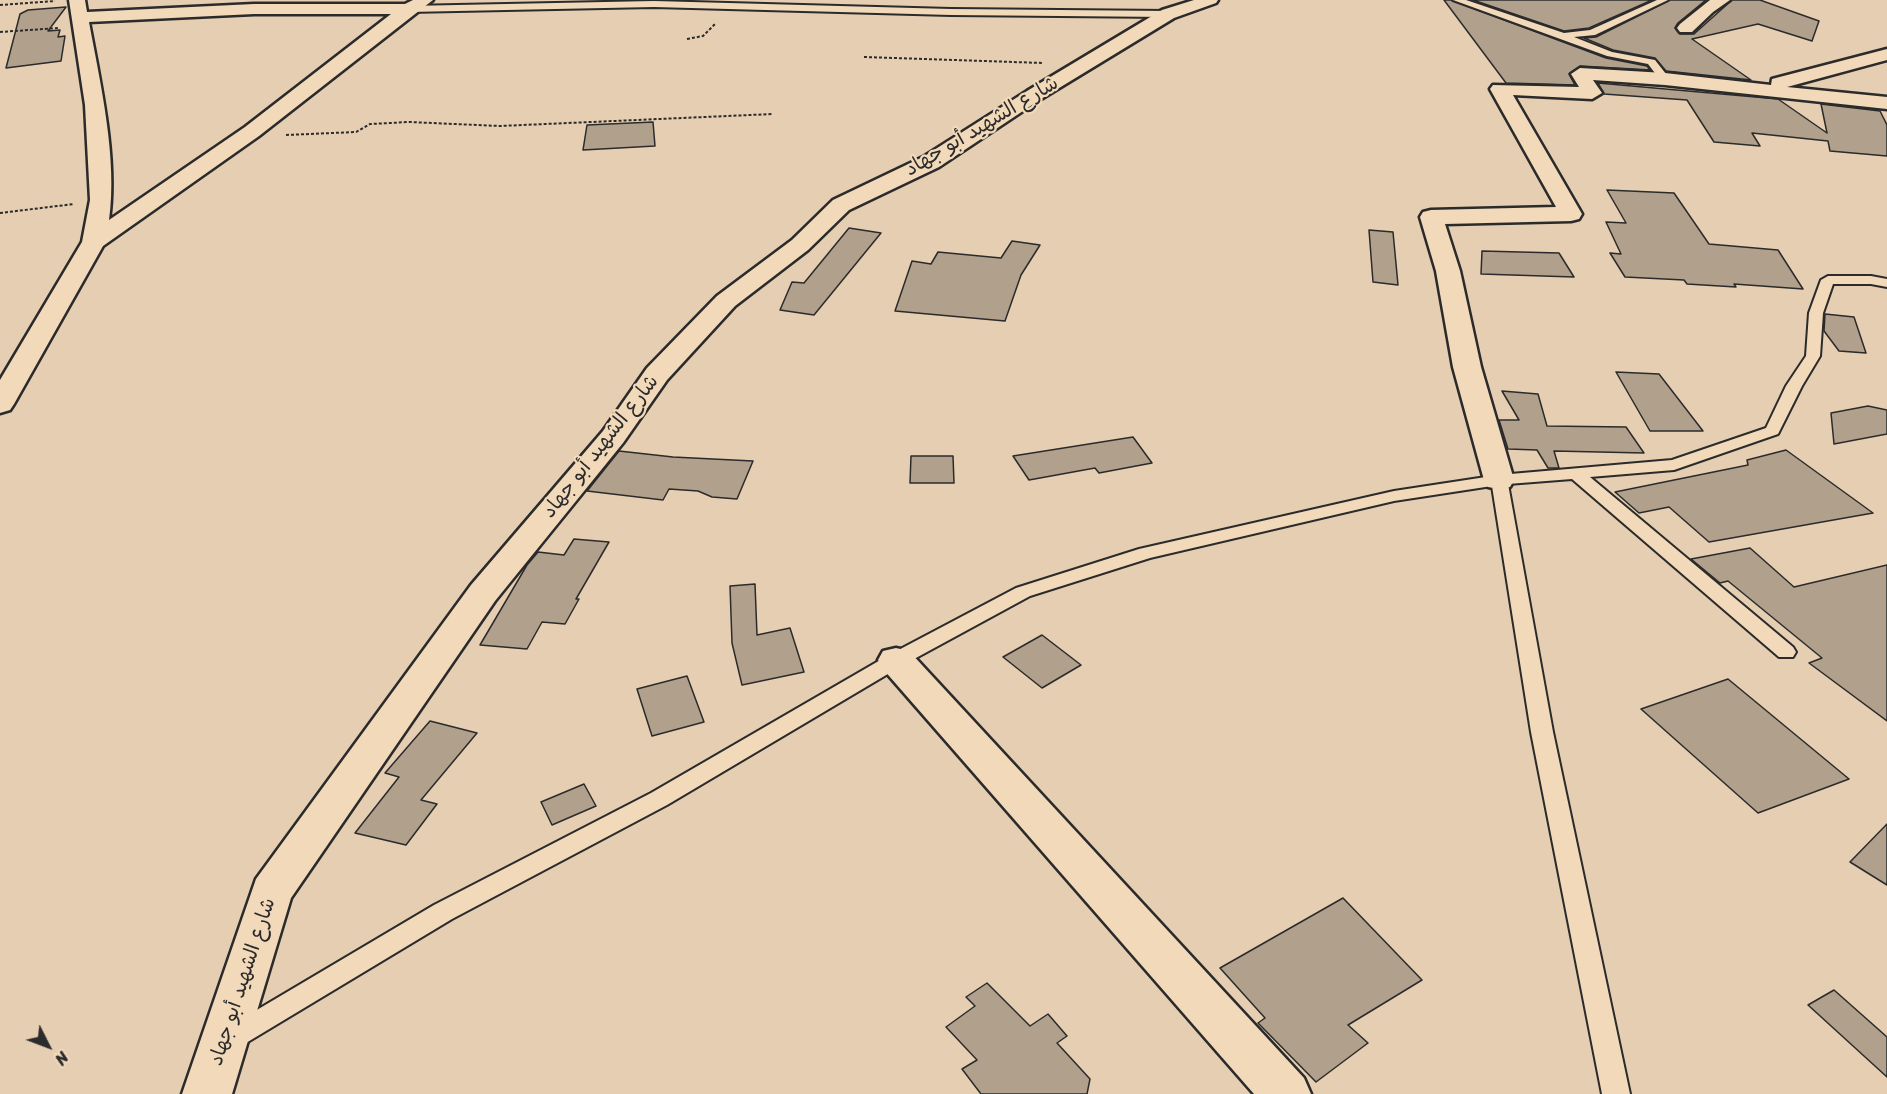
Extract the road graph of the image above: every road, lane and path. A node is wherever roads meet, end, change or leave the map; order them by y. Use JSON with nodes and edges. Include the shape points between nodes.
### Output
{"nodes":[{"id":1,"x":1069,"y":0,"type":"edge"},
{"id":2,"x":1210,"y":0,"type":"edge"},
{"id":3,"x":1457,"y":0,"type":"edge"},
{"id":4,"x":1664,"y":0,"type":"edge"},
{"id":5,"x":1722,"y":0,"type":"edge"},
{"id":6,"x":720,"y":3,"type":"edge"},
{"id":7,"x":0,"y":5,"type":"edge"},
{"id":8,"x":416,"y":5,"type":"edge"},
{"id":9,"x":75,"y":11,"type":"edge"},
{"id":10,"x":1059,"y":13,"type":"junction"},
{"id":11,"x":1168,"y":14,"type":"junction"},
{"id":12,"x":1686,"y":28,"type":"dead end"},
{"id":13,"x":0,"y":32,"type":"edge"},
{"id":14,"x":1561,"y":34,"type":"junction"},
{"id":15,"x":1887,"y":54,"type":"edge"},
{"id":16,"x":864,"y":57,"type":"dead end"},
{"id":17,"x":1086,"y":64,"type":"junction"},
{"id":18,"x":1814,"y":74,"type":"junction"},
{"id":19,"x":1665,"y":79,"type":"junction"},
{"id":20,"x":1866,"y":79,"type":"dead end"},
{"id":21,"x":1756,"y":89,"type":"junction"},
{"id":22,"x":1887,"y":103,"type":"edge"},
{"id":23,"x":772,"y":114,"type":"dead end"},
{"id":24,"x":243,"y":138,"type":"junction"},
{"id":25,"x":100,"y":200,"type":"junction"},
{"id":26,"x":0,"y":213,"type":"edge"},
{"id":27,"x":93,"y":242,"type":"junction"},
{"id":28,"x":1887,"y":283,"type":"edge"},
{"id":29,"x":0,"y":404,"type":"edge"},
{"id":30,"x":1575,"y":474,"type":"junction"},
{"id":31,"x":1499,"y":480,"type":"junction"},
{"id":32,"x":1786,"y":651,"type":"dead end"},
{"id":33,"x":896,"y":660,"type":"junction"},
{"id":34,"x":223,"y":1043,"type":"junction"},
{"id":35,"x":207,"y":1094,"type":"edge"},
{"id":36,"x":1286,"y":1094,"type":"edge"},
{"id":37,"x":1616,"y":1094,"type":"edge"}],
"edges":[{"from":1,"to":10,"type":"lane"},
{"from":2,"to":11,"type":"street","name":"شارع الشهيد أبو جهاد"},
{"from":3,"to":14,"type":"lane"},
{"from":4,"to":14,"type":"lane","via":[[1592,33]]},
{"from":5,"to":12,"type":"street"},
{"from":6,"to":8,"type":"lane"},
{"from":6,"to":10,"type":"lane"},
{"from":7,"to":9,"type":"path"},
{"from":8,"to":9,"type":"street"},
{"from":8,"to":24,"type":"street"},
{"from":9,"to":13,"type":"path"},
{"from":9,"to":25,"type":"street","via":[[95,105]]},
{"from":10,"to":11,"type":"lane"},
{"from":11,"to":17,"type":"street","name":"شارع الشهيد أبو جهاد"},
{"from":14,"to":19,"type":"lane","via":[[1610,54],[1651,62]]},
{"from":15,"to":18,"type":"street"},
{"from":16,"to":17,"type":"path"},
{"from":17,"to":34,"type":"street","name":"شارع الشهيد أبو جهاد","via":[[931,162],[841,205],[800,245],[726,301],[657,374],[613,437],[483,593],[271,892]]},
{"from":18,"to":20,"type":"street"},
{"from":18,"to":21,"type":"street"},
{"from":19,"to":21,"type":"street"},
{"from":19,"to":31,"type":"street","via":[[1580,74],[1592,93],[1500,89],[1571,214],[1431,217]]},
{"from":21,"to":22,"type":"street"},
{"from":23,"to":24,"type":"path","via":[[500,126],[409,122],[370,124],[356,132]]},
{"from":24,"to":27,"type":"street"},
{"from":25,"to":26,"type":"path"},
{"from":25,"to":27,"type":"street"},
{"from":27,"to":29,"type":"street"},
{"from":28,"to":30,"type":"lane","via":[[1828,280],[1816,313],[1813,356],[1772,431],[1674,465]]},
{"from":30,"to":31,"type":"lane"},
{"from":30,"to":32,"type":"lane"},
{"from":31,"to":33,"type":"lane","via":[[1394,496],[1145,553],[1023,592]]},
{"from":31,"to":37,"type":"lane","via":[[1542,732]]},
{"from":33,"to":34,"type":"lane","via":[[659,800],[442,912]]},
{"from":33,"to":36,"type":"street"},
{"from":34,"to":35,"type":"street","name":"شارع الشهيد أبو جهاد"}]}
